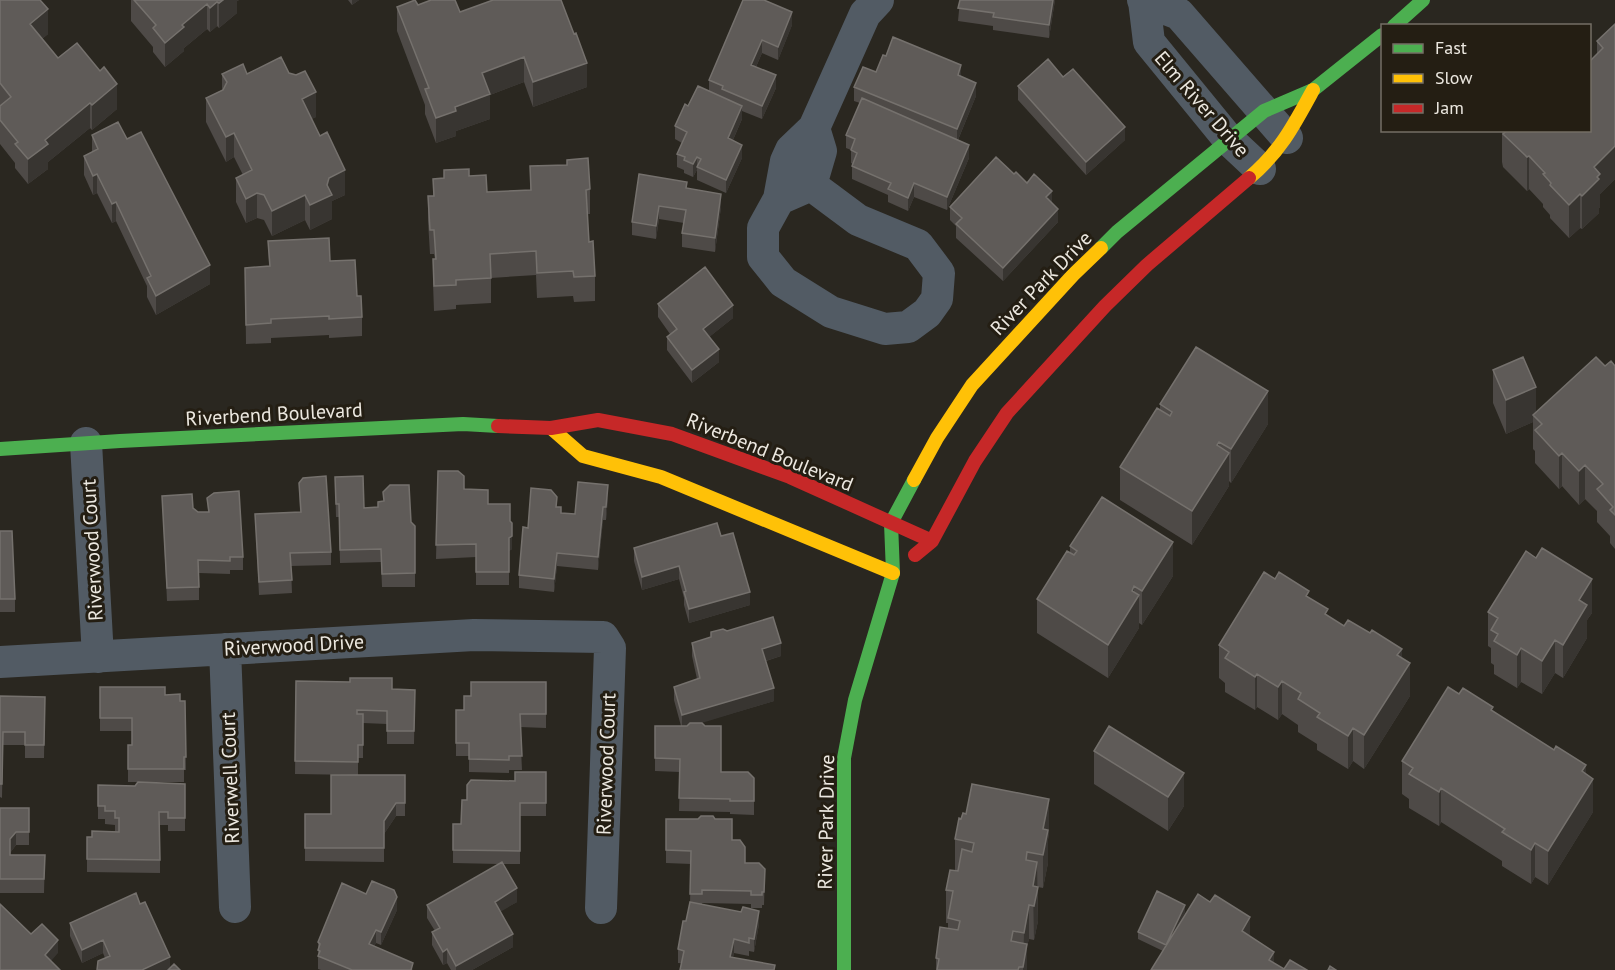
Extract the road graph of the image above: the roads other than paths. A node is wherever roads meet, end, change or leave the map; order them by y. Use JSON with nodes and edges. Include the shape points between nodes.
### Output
{"nodes":[{"id":1,"x":1144,"y":0,"type":"edge"},
{"id":2,"x":1423,"y":0,"type":"edge"},
{"id":3,"x":862,"y":5,"type":"edge"},
{"id":4,"x":1396,"y":24,"type":"edge"},
{"id":5,"x":1381,"y":36,"type":"edge"},
{"id":6,"x":1313,"y":90,"type":"junction"},
{"id":7,"x":1264,"y":111,"type":"junction"},
{"id":8,"x":814,"y":129,"type":"junction"},
{"id":9,"x":1287,"y":138,"type":"junction"},
{"id":10,"x":1229,"y":140,"type":"junction"},
{"id":11,"x":1260,"y":169,"type":"junction"},
{"id":12,"x":811,"y":185,"type":"junction"},
{"id":13,"x":779,"y":199,"type":"junction"},
{"id":14,"x":551,"y":428,"type":"junction"},
{"id":15,"x":86,"y":443,"type":"junction"},
{"id":16,"x":0,"y":449,"type":"edge"},
{"id":17,"x":891,"y":523,"type":"junction"},
{"id":18,"x":932,"y":542,"type":"junction"},
{"id":19,"x":893,"y":573,"type":"junction"},
{"id":20,"x":589,"y":638,"type":"joint"},
{"id":21,"x":225,"y":649,"type":"junction"},
{"id":22,"x":98,"y":657,"type":"junction"},
{"id":23,"x":0,"y":662,"type":"edge"},
{"id":24,"x":235,"y":907,"type":"dead end"},
{"id":25,"x":601,"y":908,"type":"dead end"},
{"id":26,"x":844,"y":970,"type":"edge"}],
"edges":[{"from":1,"to":7,"type":"street","name":"Elm River Drive","via":[[1179,14]]},
{"from":1,"to":10,"type":"street","name":"Elm River Drive","via":[[1149,42]]},
{"from":2,"to":4,"type":"street"},
{"from":3,"to":8,"type":"street"},
{"from":5,"to":6,"type":"street","name":"River Park Drive"},
{"from":6,"to":7,"type":"street","name":"River Park Drive"},
{"from":6,"to":9,"type":"street","name":"River Park Drive"},
{"from":7,"to":9,"type":"street","name":"Elm River Drive"},
{"from":7,"to":10,"type":"street","name":"River Park Drive"},
{"from":8,"to":12,"type":"street","via":[[821,152]]},
{"from":8,"to":13,"type":"street","via":[[791,150]]},
{"from":9,"to":11,"type":"street","name":"River Park Drive"},
{"from":10,"to":11,"type":"street","name":"Elm River Drive"},
{"from":10,"to":17,"type":"street","name":"River Park Drive","via":[[1117,232],[972,385],[937,438]]},
{"from":11,"to":18,"type":"street","name":"River Park Drive","via":[[1105,306],[1007,412],[975,461]]},
{"from":12,"to":13,"type":"street"},
{"from":12,"to":13,"type":"street","via":[[858,220],[918,245],[939,273],[937,299],[927,313],[908,327],[885,329],[831,312],[783,282],[763,257],[763,228]]},
{"from":14,"to":15,"type":"street","name":"Riverbend Boulevard","via":[[463,424]]},
{"from":14,"to":17,"type":"street","name":"Riverbend Boulevard","via":[[598,420],[672,434],[789,477]]},
{"from":14,"to":19,"type":"street","via":[[583,456],[661,477]]},
{"from":15,"to":16,"type":"street","name":"Riverbend Boulevard"},
{"from":15,"to":22,"type":"street","name":"Riverwood Court"},
{"from":17,"to":18,"type":"street","name":"Riverbend Boulevard"},
{"from":17,"to":19,"type":"street","name":"River Park Drive"},
{"from":18,"to":19,"type":"street","name":"River Park Drive"},
{"from":19,"to":26,"type":"street","name":"River Park Drive","via":[[855,700],[844,758]]},
{"from":20,"to":21,"type":"street","name":"Riverwood Drive","via":[[474,635]]},
{"from":20,"to":25,"type":"street","name":"Riverwood Court","via":[[603,638],[610,648]]},
{"from":21,"to":22,"type":"street","name":"Riverwood Drive"},
{"from":21,"to":24,"type":"street","name":"Riverwell Court"},
{"from":22,"to":23,"type":"street","name":"Riverwood Drive"}]}
